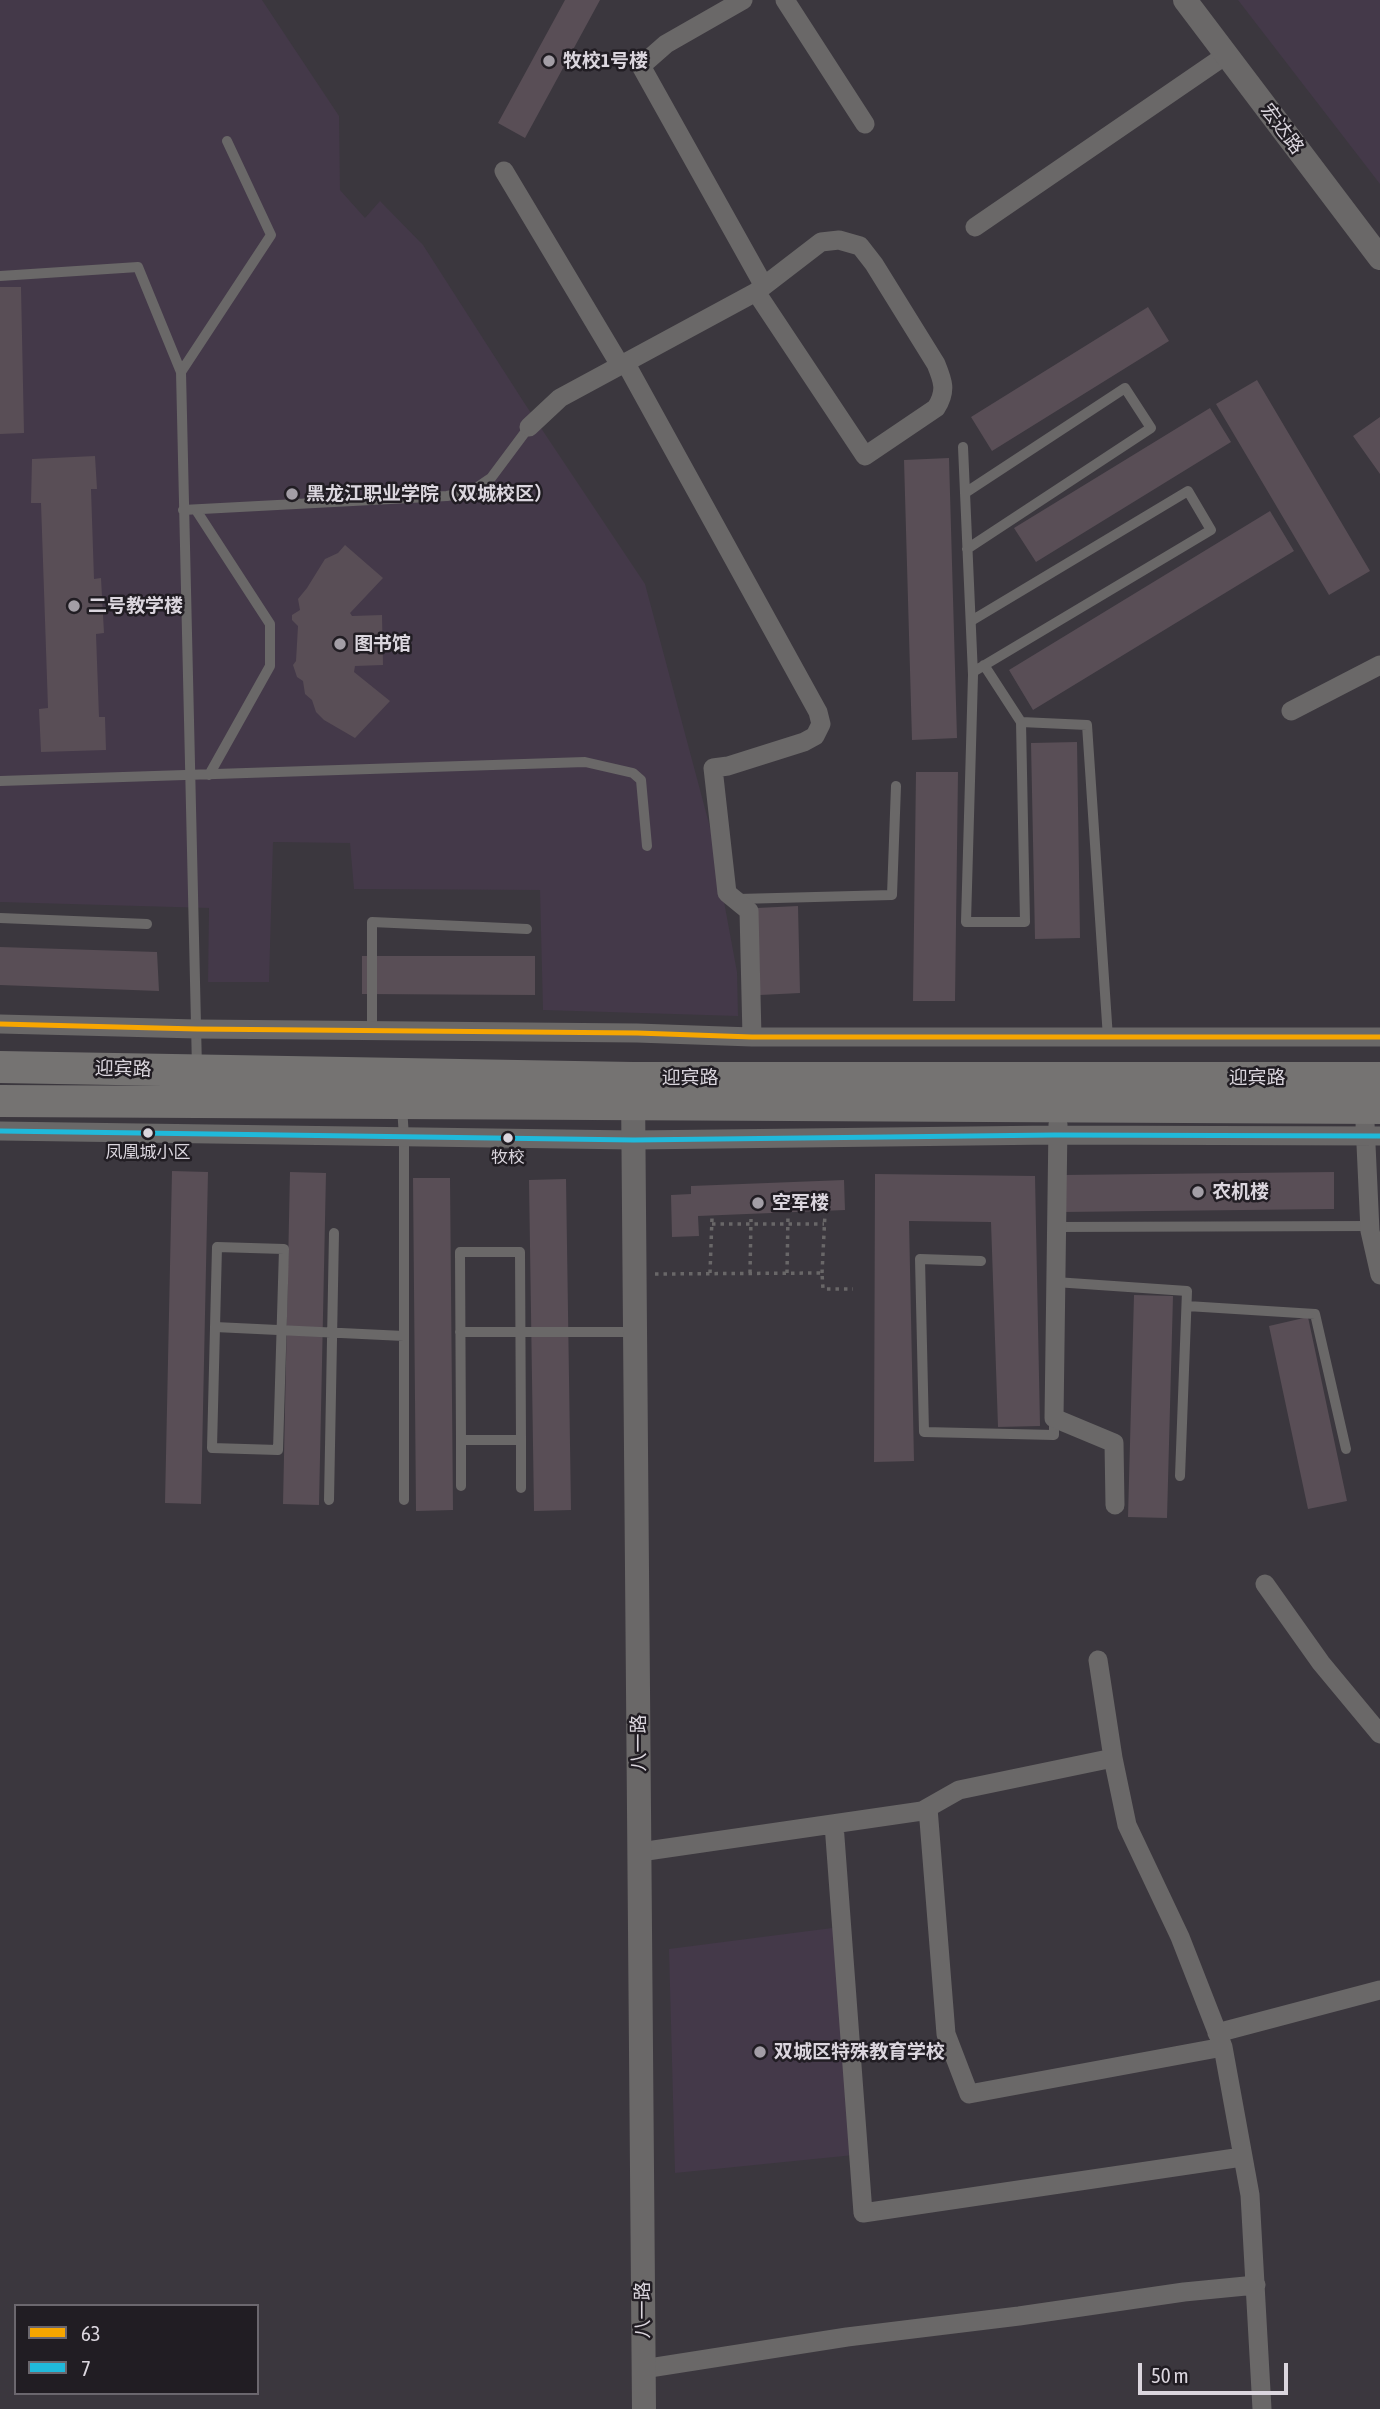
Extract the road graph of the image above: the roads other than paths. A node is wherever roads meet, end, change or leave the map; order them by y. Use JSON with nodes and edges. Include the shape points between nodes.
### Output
{"nodes":[{"id":1,"x":744,"y":0,"type":"edge"},
{"id":2,"x":785,"y":0,"type":"edge"},
{"id":3,"x":1185,"y":0,"type":"edge"},
{"id":4,"x":1226,"y":55,"type":"junction"},
{"id":5,"x":865,"y":124,"type":"dead end"},
{"id":6,"x":227,"y":141,"type":"dead end"},
{"id":7,"x":505,"y":171,"type":"dead end"},
{"id":8,"x":975,"y":227,"type":"dead end"},
{"id":9,"x":1380,"y":257,"type":"edge"},
{"id":10,"x":0,"y":276,"type":"edge"},
{"id":11,"x":760,"y":289,"type":"junction"},
{"id":12,"x":623,"y":364,"type":"junction"},
{"id":13,"x":181,"y":372,"type":"junction"},
{"id":14,"x":529,"y":427,"type":"joint"},
{"id":15,"x":962,"y":447,"type":"dead end"},
{"id":16,"x":965,"y":494,"type":"junction"},
{"id":17,"x":183,"y":510,"type":"junction"},
{"id":18,"x":196,"y":510,"type":"junction"},
{"id":19,"x":967,"y":549,"type":"junction"},
{"id":20,"x":971,"y":621,"type":"junction"},
{"id":21,"x":984,"y":665,"type":"junction"},
{"id":22,"x":1380,"y":665,"type":"edge"},
{"id":23,"x":973,"y":672,"type":"junction"},
{"id":24,"x":1291,"y":710,"type":"dead end"},
{"id":25,"x":1021,"y":722,"type":"junction"},
{"id":26,"x":209,"y":775,"type":"junction"},
{"id":27,"x":189,"y":776,"type":"junction"},
{"id":28,"x":0,"y":781,"type":"edge"},
{"id":29,"x":896,"y":786,"type":"dead end"},
{"id":30,"x":647,"y":846,"type":"dead end"},
{"id":31,"x":734,"y":899,"type":"junction"},
{"id":32,"x":0,"y":918,"type":"edge"},
{"id":33,"x":147,"y":924,"type":"dead end"},
{"id":34,"x":527,"y":929,"type":"dead end"},
{"id":35,"x":0,"y":1024,"type":"edge"},
{"id":36,"x":198,"y":1029,"type":"junction"},
{"id":37,"x":372,"y":1031,"type":"junction"},
{"id":38,"x":751,"y":1037,"type":"junction"},
{"id":39,"x":1380,"y":1037,"type":"edge"},
{"id":40,"x":1108,"y":1038,"type":"junction"},
{"id":41,"x":0,"y":1067,"type":"edge"},
{"id":42,"x":197,"y":1070,"type":"junction"},
{"id":43,"x":633,"y":1090,"type":"junction"},
{"id":44,"x":0,"y":1101,"type":"edge"},
{"id":45,"x":401,"y":1103,"type":"junction"},
{"id":46,"x":1372,"y":1107,"type":"edge"},
{"id":47,"x":1058,"y":1120,"type":"junction"},
{"id":48,"x":0,"y":1131,"type":"edge"},
{"id":49,"x":404,"y":1137,"type":"junction"},
{"id":50,"x":634,"y":1140,"type":"junction"},
{"id":51,"x":1370,"y":1226,"type":"junction"},
{"id":52,"x":1056,"y":1227,"type":"junction"},
{"id":53,"x":334,"y":1233,"type":"dead end"},
{"id":54,"x":981,"y":1261,"type":"dead end"},
{"id":55,"x":1380,"y":1275,"type":"edge"},
{"id":56,"x":1055,"y":1282,"type":"junction"},
{"id":57,"x":1187,"y":1306,"type":"junction"},
{"id":58,"x":215,"y":1327,"type":"junction"},
{"id":59,"x":282,"y":1331,"type":"junction"},
{"id":60,"x":460,"y":1332,"type":"junction"},
{"id":61,"x":521,"y":1332,"type":"junction"},
{"id":62,"x":636,"y":1332,"type":"junction"},
{"id":63,"x":333,"y":1333,"type":"junction"},
{"id":64,"x":404,"y":1336,"type":"junction"},
{"id":65,"x":1054,"y":1418,"type":"junction"},
{"id":66,"x":461,"y":1440,"type":"junction"},
{"id":67,"x":521,"y":1440,"type":"junction"},
{"id":68,"x":1346,"y":1449,"type":"dead end"},
{"id":69,"x":1180,"y":1476,"type":"dead end"},
{"id":70,"x":461,"y":1486,"type":"dead end"},
{"id":71,"x":521,"y":1488,"type":"dead end"},
{"id":72,"x":330,"y":1500,"type":"dead end"},
{"id":73,"x":404,"y":1500,"type":"dead end"},
{"id":74,"x":1115,"y":1505,"type":"dead end"},
{"id":75,"x":1265,"y":1584,"type":"dead end"},
{"id":76,"x":1098,"y":1660,"type":"dead end"},
{"id":77,"x":1380,"y":1734,"type":"edge"},
{"id":78,"x":1113,"y":1758,"type":"junction"},
{"id":79,"x":928,"y":1808,"type":"junction"},
{"id":80,"x":834,"y":1824,"type":"junction"},
{"id":81,"x":640,"y":1853,"type":"junction"},
{"id":82,"x":1380,"y":1990,"type":"edge"},
{"id":83,"x":1220,"y":2040,"type":"junction"},
{"id":84,"x":1242,"y":2157,"type":"junction"},
{"id":85,"x":1256,"y":2285,"type":"junction"},
{"id":86,"x":643,"y":2369,"type":"junction"},
{"id":87,"x":644,"y":2409,"type":"edge"},
{"id":88,"x":1262,"y":2409,"type":"edge"}],
"edges":[{"from":1,"to":11,"type":"street","via":[[666,44],[641,66]]},
{"from":2,"to":5,"type":"street"},
{"from":3,"to":4,"type":"street","name":"宏达路"},
{"from":4,"to":8,"type":"street"},
{"from":4,"to":9,"type":"street","name":"宏达路"},
{"from":6,"to":13,"type":"lane","via":[[271,235]]},
{"from":7,"to":12,"type":"street"},
{"from":10,"to":13,"type":"lane","via":[[138,267]]},
{"from":11,"to":11,"type":"street","via":[[821,242],[839,240],[860,246],[936,364],[944,396],[936,408],[865,456]]},
{"from":11,"to":12,"type":"street"},
{"from":12,"to":14,"type":"street","via":[[560,398]]},
{"from":12,"to":31,"type":"street","via":[[821,724],[815,736],[804,742],[713,768],[727,893]]},
{"from":13,"to":17,"type":"lane"},
{"from":14,"to":18,"type":"lane","via":[[491,478],[472,491]]},
{"from":15,"to":16,"type":"lane"},
{"from":16,"to":19,"type":"lane"},
{"from":16,"to":19,"type":"lane","via":[[1125,388],[1151,428]]},
{"from":17,"to":18,"type":"lane"},
{"from":17,"to":27,"type":"lane"},
{"from":18,"to":26,"type":"lane","via":[[270,624],[270,666]]},
{"from":19,"to":20,"type":"lane"},
{"from":20,"to":21,"type":"lane","via":[[1188,491],[1211,530]]},
{"from":20,"to":23,"type":"lane"},
{"from":21,"to":23,"type":"lane"},
{"from":21,"to":25,"type":"lane"},
{"from":22,"to":24,"type":"street"},
{"from":23,"to":25,"type":"lane","via":[[965,922],[1024,922]]},
{"from":25,"to":40,"type":"lane","via":[[1087,725]]},
{"from":26,"to":27,"type":"lane"},
{"from":26,"to":30,"type":"lane","via":[[585,762],[607,765],[640,780]]},
{"from":27,"to":28,"type":"lane"},
{"from":27,"to":36,"type":"lane"},
{"from":29,"to":31,"type":"lane","via":[[892,895]]},
{"from":31,"to":38,"type":"street","via":[[749,911]]},
{"from":32,"to":33,"type":"lane"},
{"from":34,"to":37,"type":"lane","via":[[372,922]]},
{"from":35,"to":36,"type":"street"},
{"from":36,"to":37,"type":"street"},
{"from":36,"to":42,"type":"lane"},
{"from":37,"to":38,"type":"street"},
{"from":38,"to":40,"type":"street"},
{"from":39,"to":40,"type":"street"},
{"from":41,"to":42,"type":"main road","name":"迎宾路"},
{"from":42,"to":43,"type":"main road","name":"迎宾路"},
{"from":43,"to":45,"type":"main road","name":"迎宾路"},
{"from":43,"to":46,"type":"main road","name":"迎宾路"},
{"from":43,"to":47,"type":"main road","name":"迎宾路"},
{"from":43,"to":50,"type":"street","name":"八一路"},
{"from":44,"to":45,"type":"main road","name":"迎宾路"},
{"from":45,"to":49,"type":"lane"},
{"from":46,"to":47,"type":"main road","name":"迎宾路"},
{"from":46,"to":51,"type":"street"},
{"from":47,"to":50,"type":"street"},
{"from":47,"to":52,"type":"street"},
{"from":48,"to":49,"type":"street"},
{"from":49,"to":50,"type":"street"},
{"from":49,"to":64,"type":"lane"},
{"from":50,"to":62,"type":"street","name":"八一路"},
{"from":51,"to":52,"type":"lane"},
{"from":51,"to":55,"type":"street"},
{"from":52,"to":56,"type":"street"},
{"from":53,"to":63,"type":"lane"},
{"from":54,"to":65,"type":"lane","via":[[920,1259],[924,1432],[1054,1435]]},
{"from":56,"to":57,"type":"lane","via":[[1187,1291]]},
{"from":56,"to":65,"type":"street"},
{"from":57,"to":68,"type":"lane","via":[[1315,1314]]},
{"from":57,"to":69,"type":"lane"},
{"from":58,"to":59,"type":"lane"},
{"from":58,"to":59,"type":"lane","via":[[218,1247],[284,1249]]},
{"from":58,"to":59,"type":"lane","via":[[212,1448],[278,1450]]},
{"from":59,"to":63,"type":"lane"},
{"from":60,"to":61,"type":"lane"},
{"from":60,"to":61,"type":"lane","via":[[460,1252],[520,1252]]},
{"from":60,"to":66,"type":"lane"},
{"from":61,"to":62,"type":"lane"},
{"from":61,"to":67,"type":"lane"},
{"from":62,"to":81,"type":"street","name":"八一路"},
{"from":63,"to":64,"type":"lane"},
{"from":63,"to":72,"type":"lane"},
{"from":64,"to":73,"type":"lane"},
{"from":65,"to":74,"type":"street","via":[[1114,1443]]},
{"from":66,"to":67,"type":"lane"},
{"from":66,"to":70,"type":"lane"},
{"from":67,"to":71,"type":"lane"},
{"from":75,"to":77,"type":"street","via":[[1321,1663]]},
{"from":76,"to":78,"type":"street"},
{"from":78,"to":79,"type":"street","via":[[960,1790]]},
{"from":78,"to":83,"type":"street","via":[[1127,1825],[1180,1937]]},
{"from":79,"to":80,"type":"street"},
{"from":79,"to":83,"type":"street","via":[[946,2034],[969,2094]]},
{"from":80,"to":81,"type":"street"},
{"from":80,"to":84,"type":"street","via":[[863,2213]]},
{"from":81,"to":86,"type":"street","name":"八一路"},
{"from":82,"to":83,"type":"street"},
{"from":83,"to":84,"type":"street"},
{"from":84,"to":85,"type":"street","via":[[1250,2195]]},
{"from":85,"to":86,"type":"street","via":[[847,2337]]},
{"from":85,"to":88,"type":"street"},
{"from":86,"to":87,"type":"street","name":"八一路"}]}
